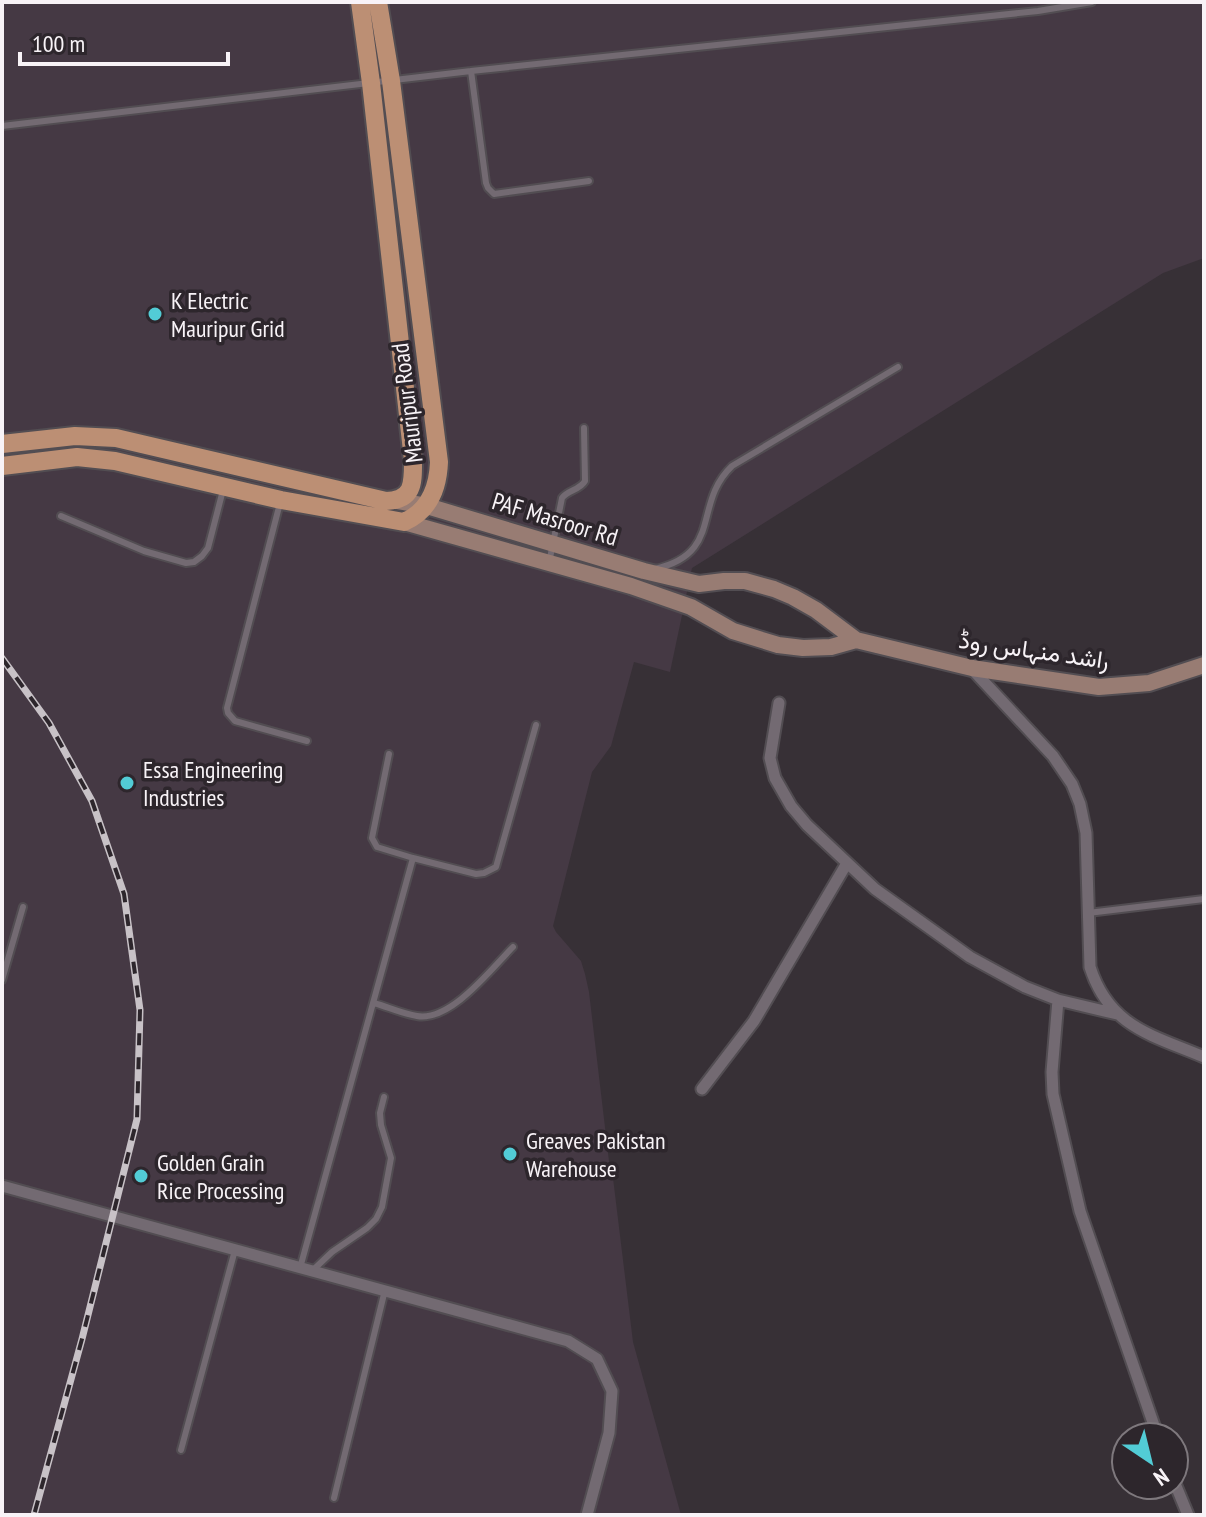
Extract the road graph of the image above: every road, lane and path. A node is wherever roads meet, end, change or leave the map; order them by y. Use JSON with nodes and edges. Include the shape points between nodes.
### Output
{"nodes":[{"id":1,"x":360,"y":2,"type":"edge"},
{"id":2,"x":378,"y":2,"type":"edge"},
{"id":3,"x":1092,"y":2,"type":"edge"},
{"id":4,"x":471,"y":71,"type":"junction"},
{"id":5,"x":391,"y":81,"type":"junction"},
{"id":6,"x":371,"y":83,"type":"junction"},
{"id":7,"x":2,"y":126,"type":"edge"},
{"id":8,"x":589,"y":181,"type":"dead end"},
{"id":9,"x":898,"y":367,"type":"dead end"},
{"id":10,"x":584,"y":428,"type":"dead end"},
{"id":11,"x":2,"y":444,"type":"edge"},
{"id":12,"x":2,"y":466,"type":"edge"},
{"id":13,"x":224,"y":487,"type":"junction"},
{"id":14,"x":281,"y":500,"type":"junction"},
{"id":15,"x":398,"y":501,"type":"junction"},
{"id":16,"x":427,"y":506,"type":"junction"},
{"id":17,"x":61,"y":516,"type":"dead end"},
{"id":18,"x":404,"y":522,"type":"junction"},
{"id":19,"x":553,"y":544,"type":"junction"},
{"id":20,"x":549,"y":563,"type":"junction"},
{"id":21,"x":644,"y":571,"type":"junction"},
{"id":22,"x":699,"y":584,"type":"joint"},
{"id":23,"x":691,"y":607,"type":"joint"},
{"id":24,"x":856,"y":640,"type":"junction"},
{"id":25,"x":1204,"y":665,"type":"edge"},
{"id":26,"x":972,"y":668,"type":"junction"},
{"id":27,"x":779,"y":703,"type":"dead end"},
{"id":28,"x":536,"y":725,"type":"dead end"},
{"id":29,"x":307,"y":741,"type":"dead end"},
{"id":30,"x":389,"y":754,"type":"dead end"},
{"id":31,"x":413,"y":858,"type":"junction"},
{"id":32,"x":847,"y":863,"type":"junction"},
{"id":33,"x":1204,"y":899,"type":"edge"},
{"id":34,"x":23,"y":907,"type":"dead end"},
{"id":35,"x":1088,"y":913,"type":"junction"},
{"id":36,"x":513,"y":947,"type":"dead end"},
{"id":37,"x":2,"y":980,"type":"edge"},
{"id":38,"x":1058,"y":1000,"type":"junction"},
{"id":39,"x":374,"y":1003,"type":"junction"},
{"id":40,"x":1117,"y":1014,"type":"junction"},
{"id":41,"x":1204,"y":1057,"type":"edge"},
{"id":42,"x":702,"y":1089,"type":"dead end"},
{"id":43,"x":384,"y":1097,"type":"dead end"},
{"id":44,"x":2,"y":1186,"type":"edge"},
{"id":45,"x":235,"y":1250,"type":"junction"},
{"id":46,"x":306,"y":1270,"type":"junction"},
{"id":47,"x":385,"y":1290,"type":"junction"},
{"id":48,"x":1152,"y":1421,"type":"edge"},
{"id":49,"x":181,"y":1450,"type":"dead end"},
{"id":50,"x":334,"y":1498,"type":"dead end"},
{"id":51,"x":587,"y":1515,"type":"edge"}],
"edges":[{"from":1,"to":6,"type":"main road","name":"Mauripur Road"},
{"from":2,"to":5,"type":"main road","name":"Mauripur Road"},
{"from":3,"to":4,"type":"lane"},
{"from":4,"to":5,"type":"lane"},
{"from":4,"to":8,"type":"lane","via":[[491,192]]},
{"from":5,"to":6,"type":"lane"},
{"from":5,"to":16,"type":"main road","name":"Mauripur Road","via":[[439,462],[438,481]]},
{"from":6,"to":7,"type":"lane"},
{"from":6,"to":15,"type":"main road","name":"Mauripur Road","via":[[413,460],[409,493]]},
{"from":9,"to":21,"type":"lane","via":[[732,466],[718,483],[691,552],[670,565]]},
{"from":10,"to":19,"type":"lane","via":[[585,481],[562,498]]},
{"from":11,"to":15,"type":"main road","via":[[75,436],[116,438]]},
{"from":12,"to":13,"type":"main road","via":[[77,457]]},
{"from":13,"to":14,"type":"main road"},
{"from":13,"to":17,"type":"lane","via":[[208,548],[194,562],[144,551]]},
{"from":14,"to":18,"type":"main road"},
{"from":14,"to":29,"type":"lane","via":[[227,708],[235,721]]},
{"from":15,"to":16,"type":"main road","name":"PAF Masroor Rd"},
{"from":16,"to":18,"type":"main road"},
{"from":16,"to":19,"type":"main road","name":"PAF Masroor Rd"},
{"from":18,"to":20,"type":"main road","name":"PAF Masroor Rd"},
{"from":19,"to":20,"type":"lane"},
{"from":19,"to":21,"type":"main road","name":"PAF Masroor Rd"},
{"from":20,"to":23,"type":"main road","name":"PAF Masroor Rd"},
{"from":21,"to":22,"type":"main road","name":"PAF Masroor Rd"},
{"from":22,"to":24,"type":"main road","name":"راشد منہاس روڈ","via":[[745,581],[774,589],[816,610]]},
{"from":23,"to":24,"type":"main road","name":"راشد منہاس روڈ","via":[[733,631],[778,645],[831,647]]},
{"from":24,"to":26,"type":"main road","name":"راشد منہاس روڈ"},
{"from":25,"to":26,"type":"main road","name":"راشد منہاس روڈ","via":[[1149,683],[1099,687]]},
{"from":26,"to":35,"type":"street","via":[[1072,784],[1086,833]]},
{"from":27,"to":32,"type":"street","via":[[770,758],[775,778],[807,825]]},
{"from":28,"to":31,"type":"lane","via":[[496,867],[476,874]]},
{"from":30,"to":31,"type":"lane","via":[[372,838],[377,847]]},
{"from":31,"to":39,"type":"lane"},
{"from":32,"to":38,"type":"street","via":[[970,957]]},
{"from":32,"to":42,"type":"street","via":[[754,1021]]},
{"from":33,"to":35,"type":"lane"},
{"from":34,"to":37,"type":"lane"},
{"from":35,"to":40,"type":"street","via":[[1090,967]]},
{"from":36,"to":39,"type":"lane","via":[[459,1002],[440,1013],[420,1017]]},
{"from":38,"to":40,"type":"street"},
{"from":38,"to":48,"type":"street","via":[[1053,1094],[1080,1211]]},
{"from":39,"to":46,"type":"lane"},
{"from":40,"to":41,"type":"street","via":[[1142,1031]]},
{"from":43,"to":46,"type":"lane","via":[[381,1125],[391,1158],[382,1207],[367,1228]]},
{"from":44,"to":45,"type":"street"},
{"from":45,"to":46,"type":"street"},
{"from":45,"to":49,"type":"lane"},
{"from":46,"to":47,"type":"street"},
{"from":47,"to":50,"type":"lane"},
{"from":47,"to":51,"type":"street","via":[[568,1341],[597,1359],[612,1391],[609,1433]]}]}
